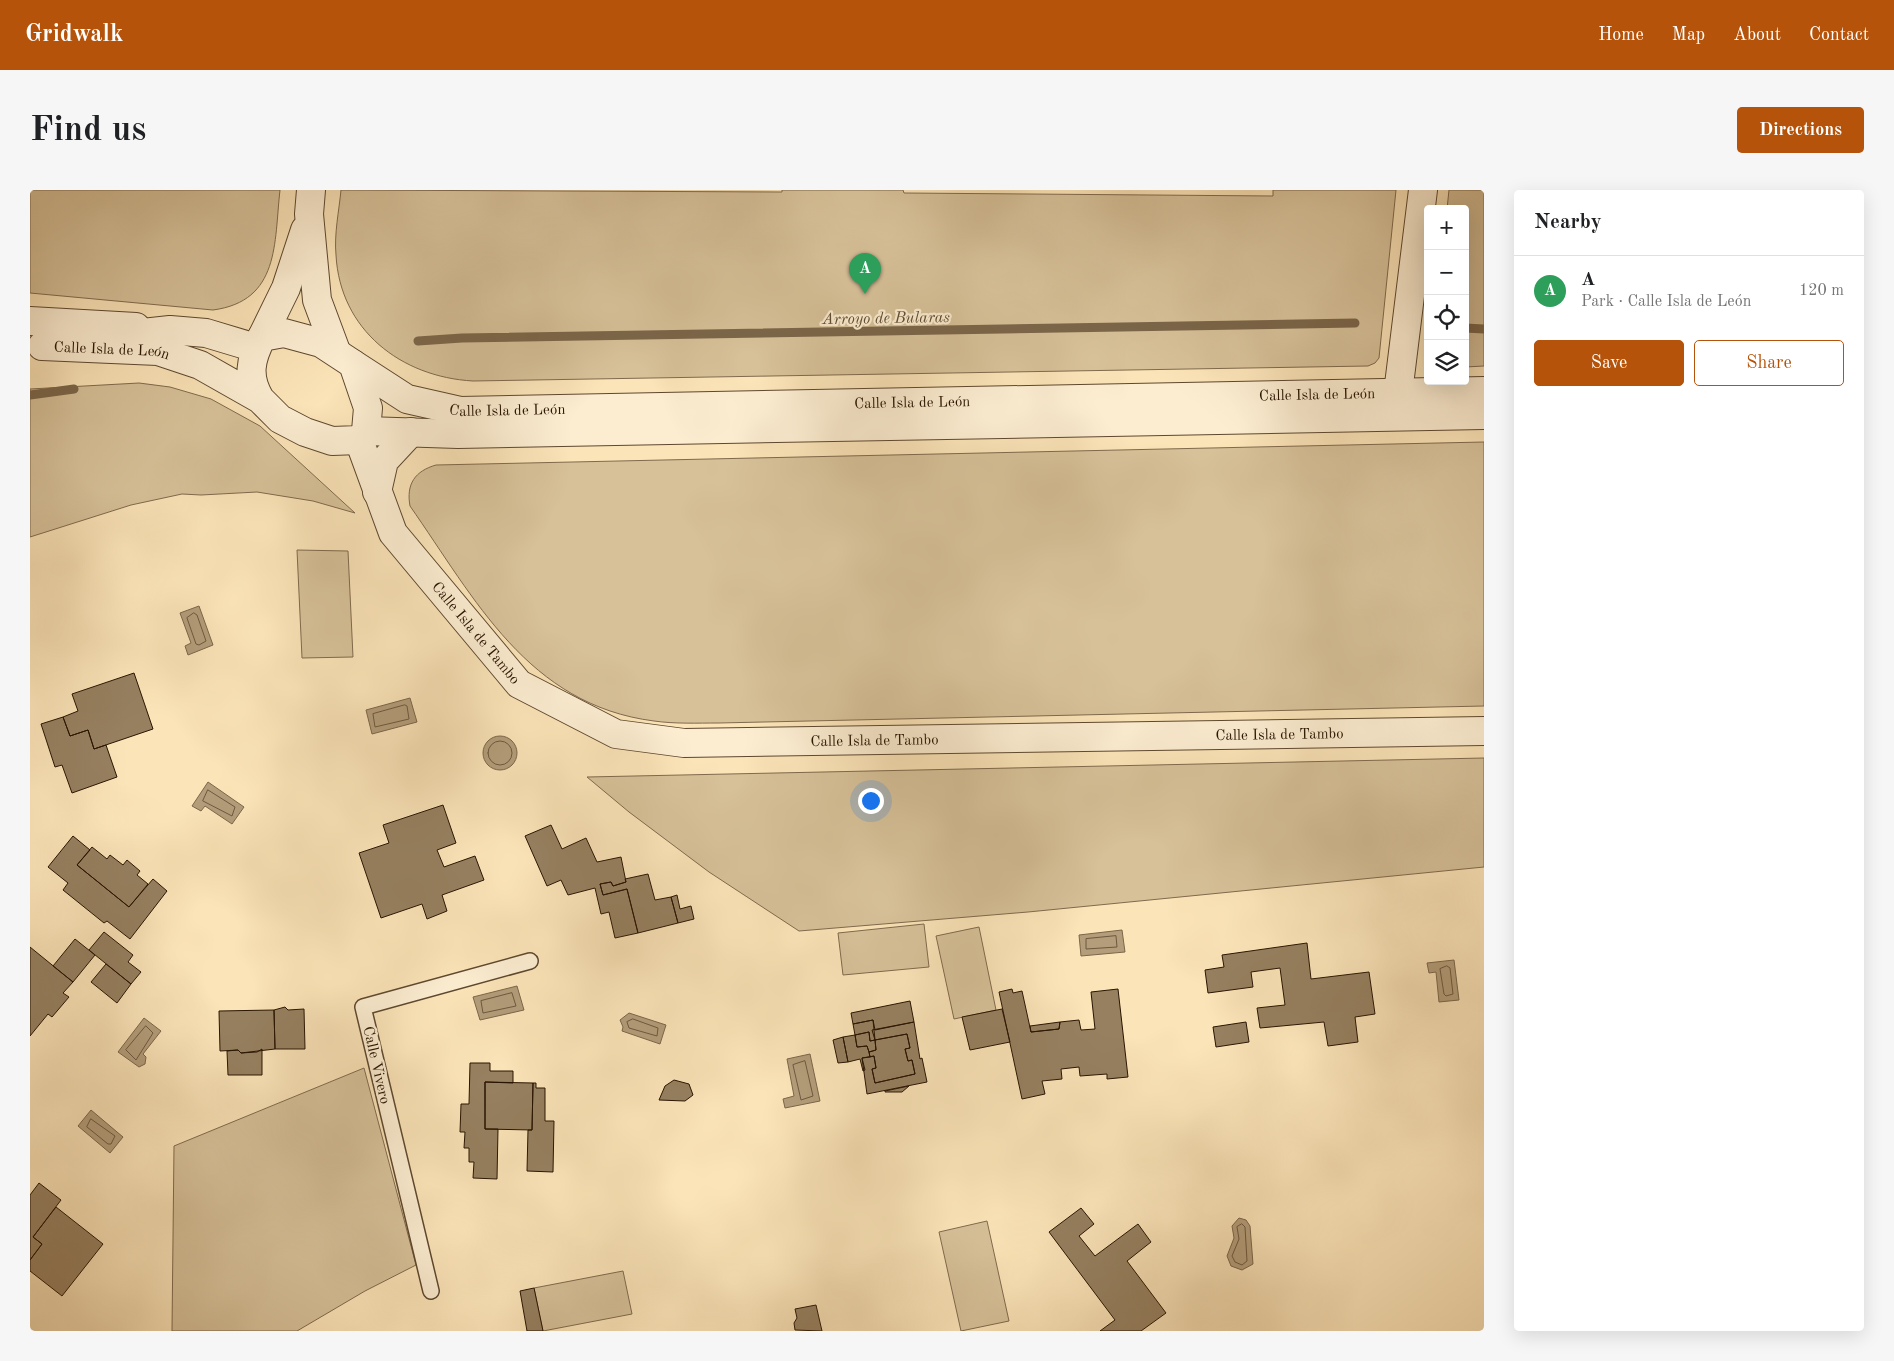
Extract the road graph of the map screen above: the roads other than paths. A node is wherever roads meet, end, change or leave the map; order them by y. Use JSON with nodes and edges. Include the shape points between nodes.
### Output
{"nodes":[{"id":1,"x":1423,"y":190,"type":"edge"},
{"id":2,"x":310,"y":202,"type":"edge"},
{"id":3,"x":30,"y":320,"type":"edge"},
{"id":4,"x":170,"y":330,"type":"junction"},
{"id":5,"x":259,"y":342,"type":"junction"},
{"id":6,"x":36,"y":347,"type":"edge"},
{"id":7,"x":344,"y":358,"type":"junction"},
{"id":8,"x":1484,"y":391,"type":"edge"},
{"id":9,"x":1398,"y":392,"type":"junction"},
{"id":10,"x":260,"y":399,"type":"junction"},
{"id":11,"x":1484,"y":415,"type":"edge"},
{"id":12,"x":411,"y":432,"type":"junction"},
{"id":13,"x":362,"y":435,"type":"junction"},
{"id":14,"x":377,"y":492,"type":"junction"},
{"id":15,"x":1484,"y":731,"type":"edge"},
{"id":16,"x":530,"y":961,"type":"dead end"},
{"id":17,"x":431,"y":1291,"type":"dead end"}],
"edges":[{"from":1,"to":9,"type":"street"},
{"from":2,"to":5,"type":"street","via":[[286,288]]},
{"from":2,"to":7,"type":"street","via":[[316,300]]},
{"from":3,"to":4,"type":"street"},
{"from":4,"to":5,"type":"street","name":"Calle Isla de León"},
{"from":4,"to":6,"type":"street","name":"Calle Isla de León"},
{"from":5,"to":7,"type":"street","name":"Calle Isla de León","via":[[284,333],[321,343]]},
{"from":5,"to":10,"type":"street","name":"Calle Isla de León","via":[[251,372],[252,385]]},
{"from":6,"to":10,"type":"street","name":"Calle Isla de León","via":[[158,351],[200,365]]},
{"from":7,"to":9,"type":"street","name":"Calle Isla de León","via":[[407,399],[460,411]]},
{"from":7,"to":13,"type":"street","via":[[368,408]]},
{"from":8,"to":9,"type":"street","name":"Calle Isla de León"},
{"from":10,"to":13,"type":"street","name":"Calle Isla de León","via":[[280,418],[305,432],[332,441]]},
{"from":11,"to":12,"type":"street","name":"Calle Isla de León","via":[[458,434]]},
{"from":12,"to":13,"type":"street","name":"Calle Isla de León"},
{"from":12,"to":14,"type":"street","via":[[384,461]]},
{"from":13,"to":14,"type":"street","name":"Calle Isla de Tambo"},
{"from":14,"to":15,"type":"street","name":"Calle Isla de Tambo","via":[[393,533],[520,684],[616,734],[684,743]]},
{"from":16,"to":17,"type":"lane","name":"Calle Vivero","via":[[363,1007]]}]}
